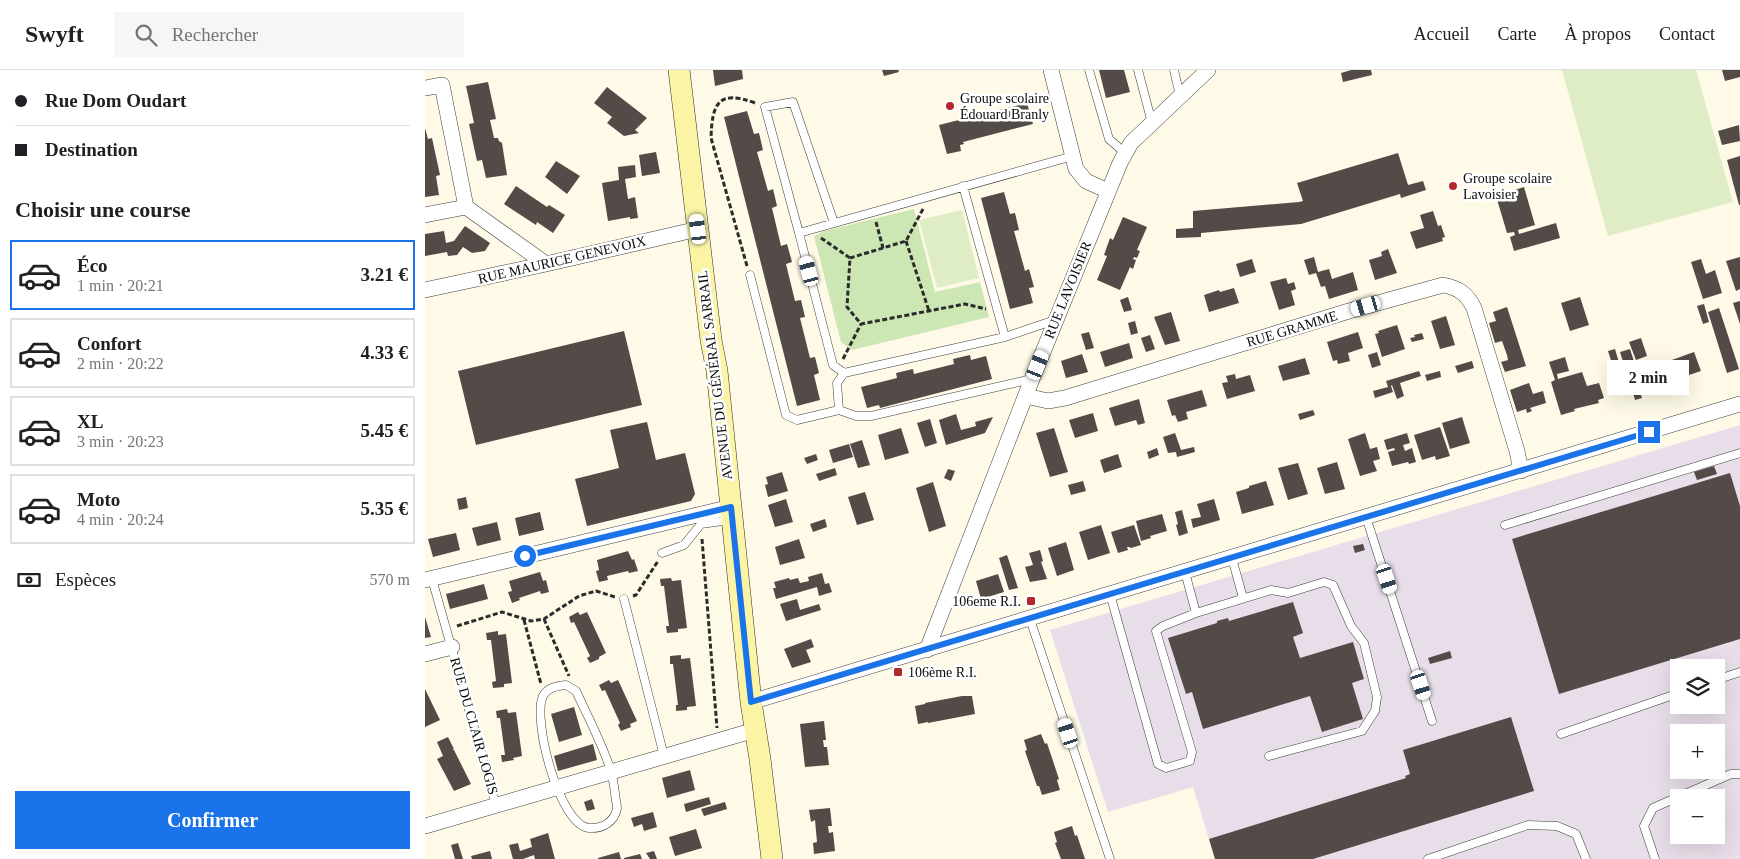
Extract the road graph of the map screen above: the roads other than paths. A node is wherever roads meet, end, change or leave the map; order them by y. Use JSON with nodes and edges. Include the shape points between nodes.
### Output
{"nodes":[{"id":1,"x":679,"y":70,"type":"edge"},
{"id":2,"x":1051,"y":70,"type":"edge"},
{"id":3,"x":1089,"y":70,"type":"edge"},
{"id":4,"x":1138,"y":70,"type":"edge"},
{"id":5,"x":1174,"y":70,"type":"edge"},
{"id":6,"x":1208,"y":70,"type":"edge"},
{"id":7,"x":425,"y":88,"type":"edge"},
{"id":8,"x":1181,"y":96,"type":"junction"},
{"id":9,"x":1152,"y":123,"type":"junction"},
{"id":10,"x":1125,"y":153,"type":"junction"},
{"id":11,"x":1073,"y":156,"type":"junction"},
{"id":12,"x":963,"y":186,"type":"junction"},
{"id":13,"x":1108,"y":191,"type":"junction"},
{"id":14,"x":466,"y":207,"type":"junction"},
{"id":15,"x":425,"y":215,"type":"edge"},
{"id":16,"x":834,"y":223,"type":"junction"},
{"id":17,"x":698,"y":229,"type":"junction"},
{"id":18,"x":799,"y":233,"type":"junction"},
{"id":19,"x":546,"y":264,"type":"junction"},
{"id":20,"x":750,"y":275,"type":"road end"},
{"id":21,"x":425,"y":290,"type":"edge"},
{"id":22,"x":1057,"y":320,"type":"junction"},
{"id":23,"x":1005,"y":337,"type":"junction"},
{"id":24,"x":841,"y":371,"type":"junction"},
{"id":25,"x":1032,"y":379,"type":"junction"},
{"id":26,"x":1026,"y":396,"type":"junction"},
{"id":27,"x":1740,"y":404,"type":"edge"},
{"id":28,"x":839,"y":410,"type":"junction"},
{"id":29,"x":1740,"y":453,"type":"edge"},
{"id":30,"x":1521,"y":471,"type":"junction"},
{"id":31,"x":731,"y":513,"type":"junction"},
{"id":32,"x":1366,"y":517,"type":"junction"},
{"id":33,"x":1505,"y":525,"type":"dead end"},
{"id":34,"x":663,"y":553,"type":"road end"},
{"id":35,"x":1232,"y":558,"type":"junction"},
{"id":36,"x":1185,"y":572,"type":"junction"},
{"id":37,"x":429,"y":580,"type":"edge"},
{"id":38,"x":1110,"y":594,"type":"junction"},
{"id":39,"x":1243,"y":598,"type":"junction"},
{"id":40,"x":624,"y":599,"type":"road end"},
{"id":41,"x":1196,"y":613,"type":"junction"},
{"id":42,"x":1030,"y":619,"type":"junction"},
{"id":43,"x":451,"y":647,"type":"junction"},
{"id":44,"x":927,"y":650,"type":"junction"},
{"id":45,"x":425,"y":654,"type":"edge"},
{"id":46,"x":1740,"y":672,"type":"edge"},
{"id":47,"x":1725,"y":677,"type":"edge"},
{"id":48,"x":1670,"y":696,"type":"edge"},
{"id":49,"x":751,"y":702,"type":"junction"},
{"id":50,"x":1432,"y":721,"type":"dead end"},
{"id":51,"x":755,"y":730,"type":"junction"},
{"id":52,"x":1561,"y":734,"type":"dead end"},
{"id":53,"x":664,"y":756,"type":"junction"},
{"id":54,"x":1269,"y":756,"type":"dead end"},
{"id":55,"x":611,"y":772,"type":"junction"},
{"id":56,"x":1739,"y":777,"type":"edge"},
{"id":57,"x":556,"y":788,"type":"junction"},
{"id":58,"x":497,"y":805,"type":"junction"},
{"id":59,"x":425,"y":826,"type":"edge"},
{"id":60,"x":1448,"y":856,"type":"edge"},
{"id":61,"x":772,"y":859,"type":"edge"},
{"id":62,"x":1110,"y":859,"type":"edge"},
{"id":63,"x":1428,"y":859,"type":"edge"},
{"id":64,"x":1586,"y":859,"type":"edge"},
{"id":65,"x":1655,"y":859,"type":"edge"}],
"edges":[{"from":1,"to":17,"type":"main road","name":"AVENUE DU GÉNÉRAL SARRAIL"},
{"from":2,"to":11,"type":"street"},
{"from":3,"to":10,"type":"lane","via":[[1109,139]]},
{"from":4,"to":9,"type":"lane"},
{"from":5,"to":8,"type":"lane"},
{"from":6,"to":8,"type":"street","name":"RUE LAVOISIER"},
{"from":7,"to":14,"type":"street","via":[[442,85]]},
{"from":8,"to":9,"type":"street","name":"RUE LAVOISIER"},
{"from":9,"to":10,"type":"street","name":"RUE LAVOISIER"},
{"from":10,"to":13,"type":"street","name":"RUE LAVOISIER"},
{"from":11,"to":12,"type":"lane"},
{"from":11,"to":13,"type":"street","via":[[1080,176]]},
{"from":12,"to":16,"type":"lane"},
{"from":12,"to":23,"type":"lane"},
{"from":13,"to":22,"type":"street","name":"RUE LAVOISIER"},
{"from":14,"to":15,"type":"street"},
{"from":14,"to":19,"type":"street"},
{"from":16,"to":18,"type":"lane"},
{"from":16,"to":18,"type":"lane","via":[[793,102],[765,107]]},
{"from":17,"to":19,"type":"street","name":"RUE MAURICE GENEVOIX"},
{"from":17,"to":31,"type":"main road","name":"AVENUE DU GÉNÉRAL SARRAIL"},
{"from":18,"to":24,"type":"lane","via":[[833,365]]},
{"from":19,"to":21,"type":"street","name":"RUE MAURICE GENEVOIX"},
{"from":20,"to":28,"type":"lane","via":[[786,415],[797,420]]},
{"from":22,"to":23,"type":"lane"},
{"from":22,"to":25,"type":"street","name":"RUE LAVOISIER"},
{"from":23,"to":24,"type":"lane"},
{"from":24,"to":28,"type":"lane","via":[[837,383]]},
{"from":25,"to":26,"type":"street","name":"RUE LAVOISIER"},
{"from":25,"to":28,"type":"lane","via":[[871,416],[856,416]]},
{"from":26,"to":30,"type":"street","name":"RUE GRAMME","via":[[1048,401],[1065,398],[1443,285],[1461,291],[1474,308]]},
{"from":26,"to":44,"type":"street","name":"RUE LAVOISIER"},
{"from":27,"to":30,"type":"street"},
{"from":29,"to":33,"type":"lane"},
{"from":30,"to":32,"type":"street"},
{"from":31,"to":34,"type":"lane","via":[[701,524],[684,545]]},
{"from":31,"to":37,"type":"street"},
{"from":31,"to":49,"type":"main road","name":"AVENUE DU GÉNÉRAL SARRAIL"},
{"from":32,"to":35,"type":"street"},
{"from":32,"to":50,"type":"lane"},
{"from":35,"to":36,"type":"street"},
{"from":35,"to":39,"type":"lane"},
{"from":36,"to":38,"type":"street"},
{"from":36,"to":41,"type":"lane"},
{"from":37,"to":43,"type":"lane","name":"RUE DU CLAIR LOGIS"},
{"from":38,"to":41,"type":"lane","via":[[1158,764],[1166,768],[1190,761],[1192,752],[1156,632]]},
{"from":38,"to":42,"type":"street"},
{"from":39,"to":41,"type":"lane"},
{"from":39,"to":54,"type":"lane","via":[[1271,590],[1288,593],[1324,582],[1333,585],[1351,626],[1364,643],[1377,697],[1375,712],[1362,731]]},
{"from":40,"to":53,"type":"lane"},
{"from":42,"to":44,"type":"street"},
{"from":42,"to":62,"type":"lane"},
{"from":43,"to":45,"type":"street","name":"RUE DU CLAIR LOGIS"},
{"from":43,"to":58,"type":"lane","name":"RUE DU CLAIR LOGIS"},
{"from":44,"to":49,"type":"street"},
{"from":46,"to":47,"type":"lane"},
{"from":48,"to":52,"type":"lane"},
{"from":49,"to":51,"type":"main road","name":"AVENUE DU GÉNÉRAL SARRAIL"},
{"from":51,"to":53,"type":"street","name":"RUE DU CLAIR LOGIS"},
{"from":51,"to":61,"type":"main road","name":"AVENUE DU GÉNÉRAL SARRAIL"},
{"from":53,"to":55,"type":"street","name":"RUE DU CLAIR LOGIS"},
{"from":55,"to":57,"type":"street","name":"RUE DU CLAIR LOGIS"},
{"from":55,"to":57,"type":"lane","via":[[617,808],[612,820],[604,826],[588,828],[578,823]]},
{"from":55,"to":57,"type":"lane","via":[[576,691],[566,685],[554,686],[544,694],[540,706],[547,757]]},
{"from":56,"to":65,"type":"lane","via":[[1731,774],[1653,808],[1643,826]]},
{"from":57,"to":58,"type":"street","name":"RUE DU CLAIR LOGIS"},
{"from":58,"to":59,"type":"street","name":"RUE DU CLAIR LOGIS"},
{"from":60,"to":63,"type":"lane"},
{"from":60,"to":64,"type":"lane","via":[[1528,825],[1557,826],[1576,834]]}]}
